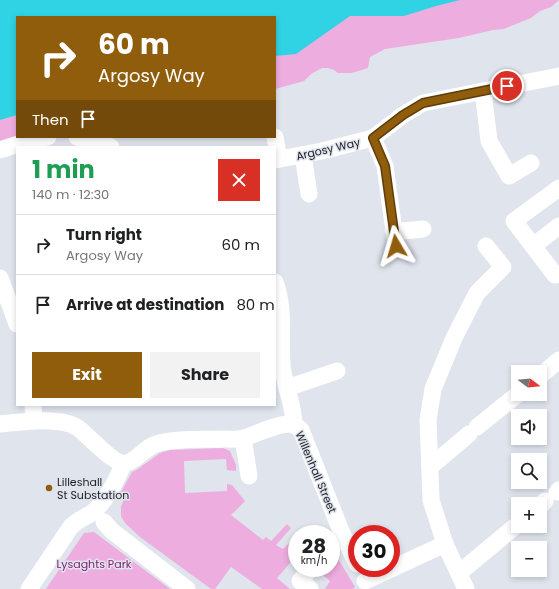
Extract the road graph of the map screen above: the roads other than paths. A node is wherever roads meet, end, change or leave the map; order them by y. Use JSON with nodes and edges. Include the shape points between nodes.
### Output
{"nodes":[{"id":1,"x":559,"y":76,"type":"edge"},
{"id":2,"x":483,"y":91,"type":"junction"},
{"id":3,"x":42,"y":138,"type":"edge"},
{"id":4,"x":86,"y":138,"type":"edge"},
{"id":5,"x":373,"y":138,"type":"junction"},
{"id":6,"x":109,"y":146,"type":"edge"},
{"id":7,"x":276,"y":148,"type":"edge"},
{"id":8,"x":0,"y":150,"type":"edge"},
{"id":9,"x":303,"y":155,"type":"junction"},
{"id":10,"x":277,"y":159,"type":"edge"},
{"id":11,"x":530,"y":163,"type":"dead end"},
{"id":12,"x":559,"y":188,"type":"edge"},
{"id":13,"x":309,"y":194,"type":"dead end"},
{"id":14,"x":559,"y":226,"type":"edge"},
{"id":15,"x":423,"y":229,"type":"dead end"},
{"id":16,"x":486,"y":246,"type":"dead end"},
{"id":17,"x":533,"y":246,"type":"junction"},
{"id":18,"x":555,"y":275,"type":"dead end"},
{"id":19,"x":0,"y":278,"type":"edge"},
{"id":20,"x":276,"y":286,"type":"edge"},
{"id":21,"x":5,"y":310,"type":"edge"},
{"id":22,"x":16,"y":323,"type":"edge"},
{"id":23,"x":559,"y":360,"type":"edge"},
{"id":24,"x":547,"y":370,"type":"edge"},
{"id":25,"x":337,"y":371,"type":"dead end"},
{"id":26,"x":287,"y":388,"type":"junction"},
{"id":27,"x":511,"y":400,"type":"edge"},
{"id":28,"x":34,"y":413,"type":"edge"},
{"id":29,"x":0,"y":424,"type":"edge"},
{"id":30,"x":294,"y":425,"type":"junction"},
{"id":31,"x":243,"y":438,"type":"junction"},
{"id":32,"x":123,"y":464,"type":"junction"},
{"id":33,"x":430,"y":467,"type":"junction"},
{"id":34,"x":249,"y":476,"type":"dead end"},
{"id":35,"x":104,"y":522,"type":"dead end"},
{"id":36,"x":332,"y":525,"type":"edge"},
{"id":37,"x":511,"y":530,"type":"edge"},
{"id":38,"x":340,"y":542,"type":"edge"},
{"id":39,"x":445,"y":544,"type":"junction"},
{"id":40,"x":348,"y":552,"type":"edge"},
{"id":41,"x":459,"y":573,"type":"junction"},
{"id":42,"x":304,"y":577,"type":"edge"},
{"id":43,"x":365,"y":579,"type":"edge"},
{"id":44,"x":29,"y":589,"type":"edge"},
{"id":45,"x":187,"y":589,"type":"edge"},
{"id":46,"x":310,"y":589,"type":"edge"},
{"id":47,"x":466,"y":589,"type":"edge"}],
"edges":[{"from":1,"to":2,"type":"street","name":"Argosy Way"},
{"from":2,"to":5,"type":"street","name":"Argosy Way","via":[[423,103]]},
{"from":2,"to":11,"type":"street","via":[[490,141],[509,176]]},
{"from":3,"to":8,"type":"street"},
{"from":4,"to":6,"type":"street"},
{"from":5,"to":9,"type":"street","name":"Argosy Way"},
{"from":5,"to":15,"type":"street","via":[[385,166],[395,239]]},
{"from":7,"to":10,"type":"street"},
{"from":9,"to":10,"type":"street","name":"Argosy Way"},
{"from":9,"to":13,"type":"street"},
{"from":12,"to":17,"type":"street","via":[[514,221]]},
{"from":14,"to":17,"type":"street"},
{"from":16,"to":33,"type":"street","via":[[503,267],[477,293],[454,338],[433,389],[428,420]]},
{"from":17,"to":18,"type":"street"},
{"from":19,"to":21,"type":"street"},
{"from":20,"to":26,"type":"street","name":"Willenhall Street","via":[[281,309],[282,365]]},
{"from":21,"to":22,"type":"street"},
{"from":23,"to":24,"type":"street"},
{"from":25,"to":26,"type":"street"},
{"from":26,"to":30,"type":"street","name":"Willenhall Street"},
{"from":27,"to":33,"type":"street"},
{"from":28,"to":29,"type":"street"},
{"from":28,"to":32,"type":"street","via":[[77,427],[114,460]]},
{"from":30,"to":31,"type":"street","via":[[286,424]]},
{"from":30,"to":36,"type":"street","name":"Willenhall Street","via":[[301,430]]},
{"from":31,"to":32,"type":"street","via":[[167,441],[154,444]]},
{"from":31,"to":34,"type":"street"},
{"from":32,"to":44,"type":"street","via":[[115,483],[99,506],[74,524]]},
{"from":33,"to":39,"type":"street","via":[[431,500]]},
{"from":35,"to":45,"type":"street"},
{"from":37,"to":41,"type":"street"},
{"from":38,"to":40,"type":"street","name":"Willenhall Street"},
{"from":39,"to":41,"type":"street"},
{"from":39,"to":43,"type":"street"},
{"from":41,"to":47,"type":"street"},
{"from":42,"to":46,"type":"street","via":[[300,582]]}]}
